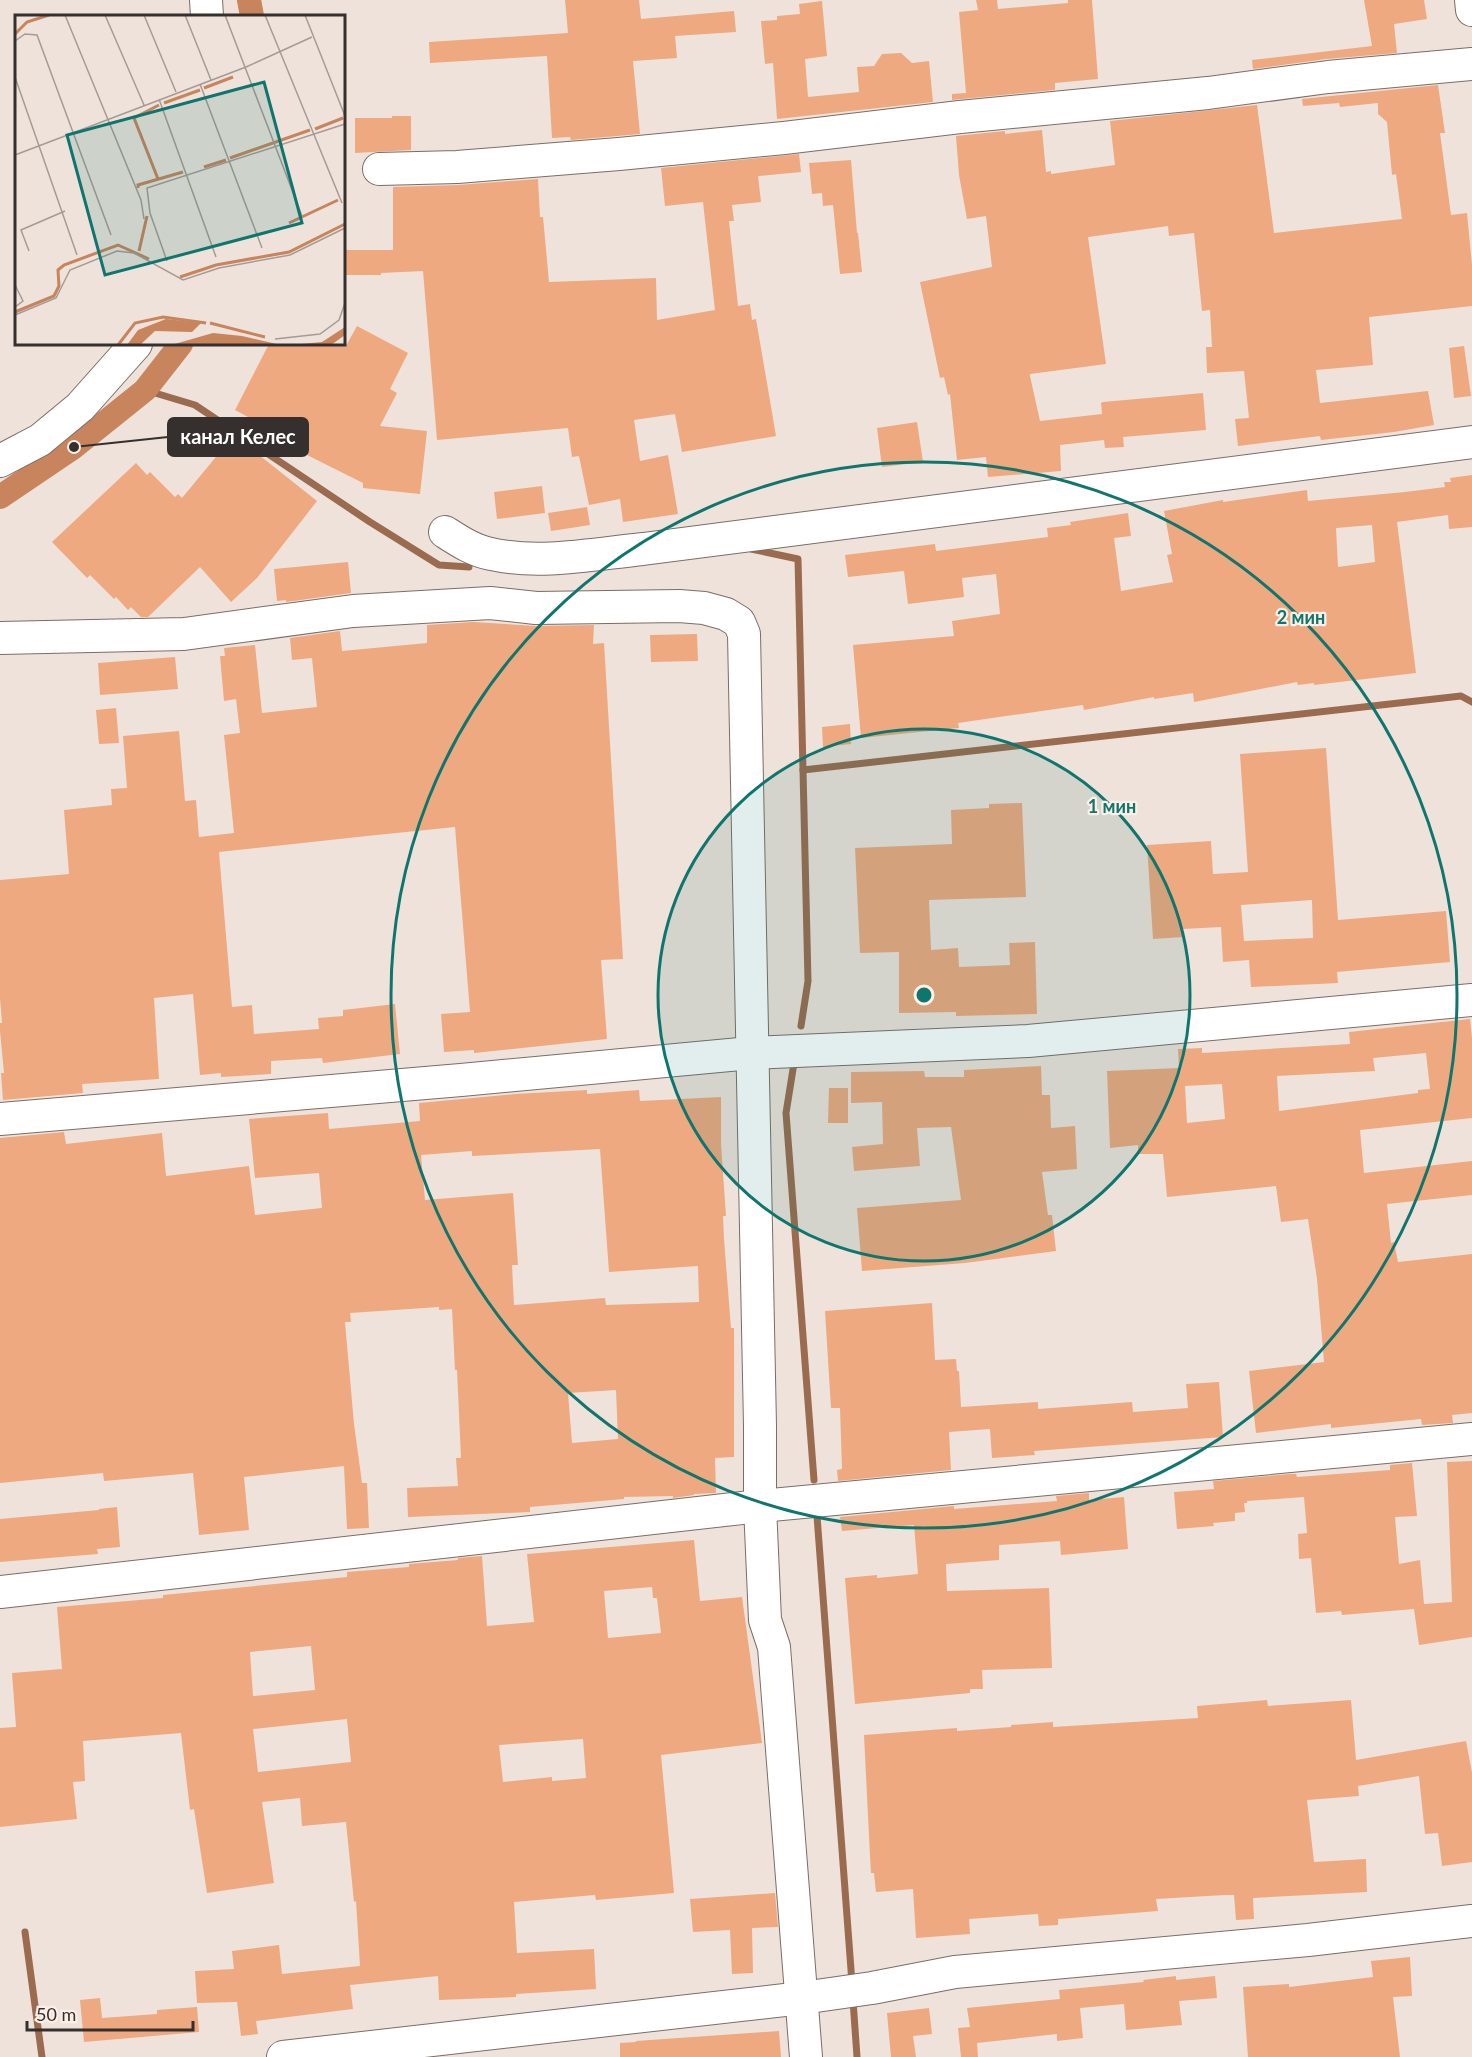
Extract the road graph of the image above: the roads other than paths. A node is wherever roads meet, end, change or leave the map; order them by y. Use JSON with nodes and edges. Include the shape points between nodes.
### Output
{"nodes":[{"id":1,"x":206,"y":0,"type":"edge"},
{"id":2,"x":1471,"y":0,"type":"edge"},
{"id":3,"x":1472,"y":10,"type":"edge"},
{"id":4,"x":207,"y":15,"type":"edge"},
{"id":5,"x":1472,"y":64,"type":"edge"},
{"id":6,"x":379,"y":169,"type":"dead end"},
{"id":7,"x":135,"y":345,"type":"edge"},
{"id":8,"x":1472,"y":442,"type":"edge"},
{"id":9,"x":0,"y":461,"type":"edge"},
{"id":10,"x":445,"y":532,"type":"dead end"},
{"id":11,"x":490,"y":554,"type":"junction"},
{"id":12,"x":490,"y":603,"type":"junction"},
{"id":13,"x":0,"y":638,"type":"edge"},
{"id":14,"x":1472,"y":1000,"type":"edge"},
{"id":15,"x":751,"y":1053,"type":"junction"},
{"id":16,"x":0,"y":1119,"type":"edge"},
{"id":17,"x":1472,"y":1439,"type":"edge"},
{"id":18,"x":760,"y":1506,"type":"junction"},
{"id":19,"x":0,"y":1592,"type":"edge"},
{"id":20,"x":1472,"y":1921,"type":"edge"},
{"id":21,"x":802,"y":1998,"type":"junction"},
{"id":22,"x":283,"y":2057,"type":"edge"},
{"id":23,"x":806,"y":2057,"type":"edge"}],
"edges":[{"from":1,"to":4,"type":"street"},
{"from":2,"to":3,"type":"street"},
{"from":5,"to":6,"type":"street","via":[[1328,76],[1208,93],[643,152],[457,167]]},
{"from":7,"to":9,"type":"street","via":[[80,407],[40,440]]},
{"from":8,"to":11,"type":"street","via":[[643,549],[544,559]]},
{"from":10,"to":11,"type":"street"},
{"from":11,"to":12,"type":"street"},
{"from":12,"to":13,"type":"street","via":[[353,610],[184,634]]},
{"from":12,"to":15,"type":"street","via":[[536,608],[679,606],[704,608],[739,622],[744,634]]},
{"from":14,"to":15,"type":"street","via":[[1028,1041]]},
{"from":15,"to":16,"type":"street"},
{"from":15,"to":18,"type":"street"},
{"from":17,"to":18,"type":"street"},
{"from":18,"to":19,"type":"street"},
{"from":18,"to":21,"type":"street","via":[[765,1620],[774,1647]]},
{"from":20,"to":21,"type":"street","via":[[955,1972]]},
{"from":21,"to":22,"type":"street"},
{"from":21,"to":23,"type":"street"}]}
